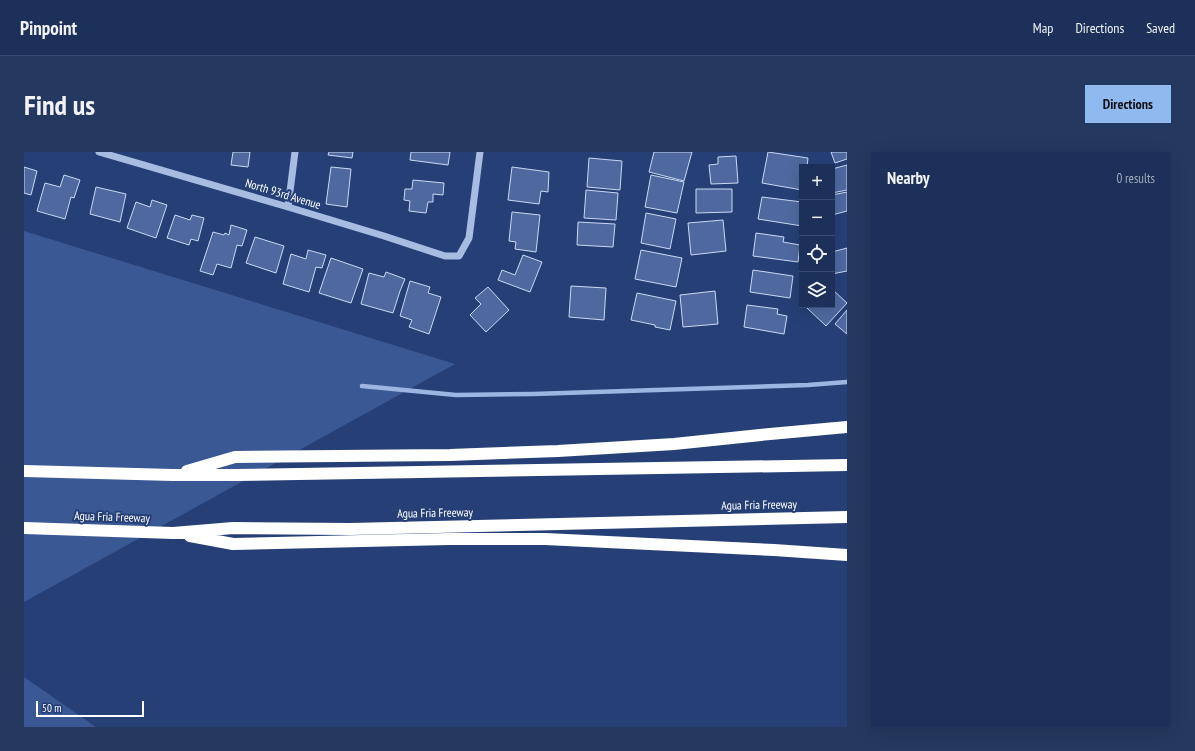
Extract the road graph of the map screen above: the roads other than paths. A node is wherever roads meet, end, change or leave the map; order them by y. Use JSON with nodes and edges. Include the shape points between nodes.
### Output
{"nodes":[{"id":1,"x":99,"y":152,"type":"edge"},
{"id":2,"x":294,"y":152,"type":"edge"},
{"id":3,"x":480,"y":152,"type":"edge"},
{"id":4,"x":109,"y":153,"type":"edge"},
{"id":5,"x":288,"y":207,"type":"junction"},
{"id":6,"x":847,"y":427,"type":"edge"},
{"id":7,"x":847,"y":465,"type":"edge"},
{"id":8,"x":24,"y":472,"type":"edge"},
{"id":9,"x":174,"y":475,"type":"junction"},
{"id":10,"x":847,"y":517,"type":"edge"},
{"id":11,"x":24,"y":528,"type":"edge"},
{"id":12,"x":173,"y":533,"type":"junction"},
{"id":13,"x":847,"y":555,"type":"edge"}],
"edges":[{"from":1,"to":4,"type":"street","name":"North 93rd Avenue"},
{"from":2,"to":5,"type":"street"},
{"from":3,"to":5,"type":"street","name":"North 93rd Avenue","via":[[469,238],[459,256],[445,256]]},
{"from":4,"to":5,"type":"street","name":"North 93rd Avenue"},
{"from":6,"to":9,"type":"highway","via":[[674,444],[550,451],[450,455],[235,457]]},
{"from":7,"to":9,"type":"highway"},
{"from":8,"to":9,"type":"highway"},
{"from":10,"to":12,"type":"highway","name":"Agua Fria Freeway","via":[[350,529],[234,528]]},
{"from":11,"to":12,"type":"highway","name":"Agua Fria Freeway"},
{"from":12,"to":13,"type":"highway","via":[[233,544],[545,539]]}]}
